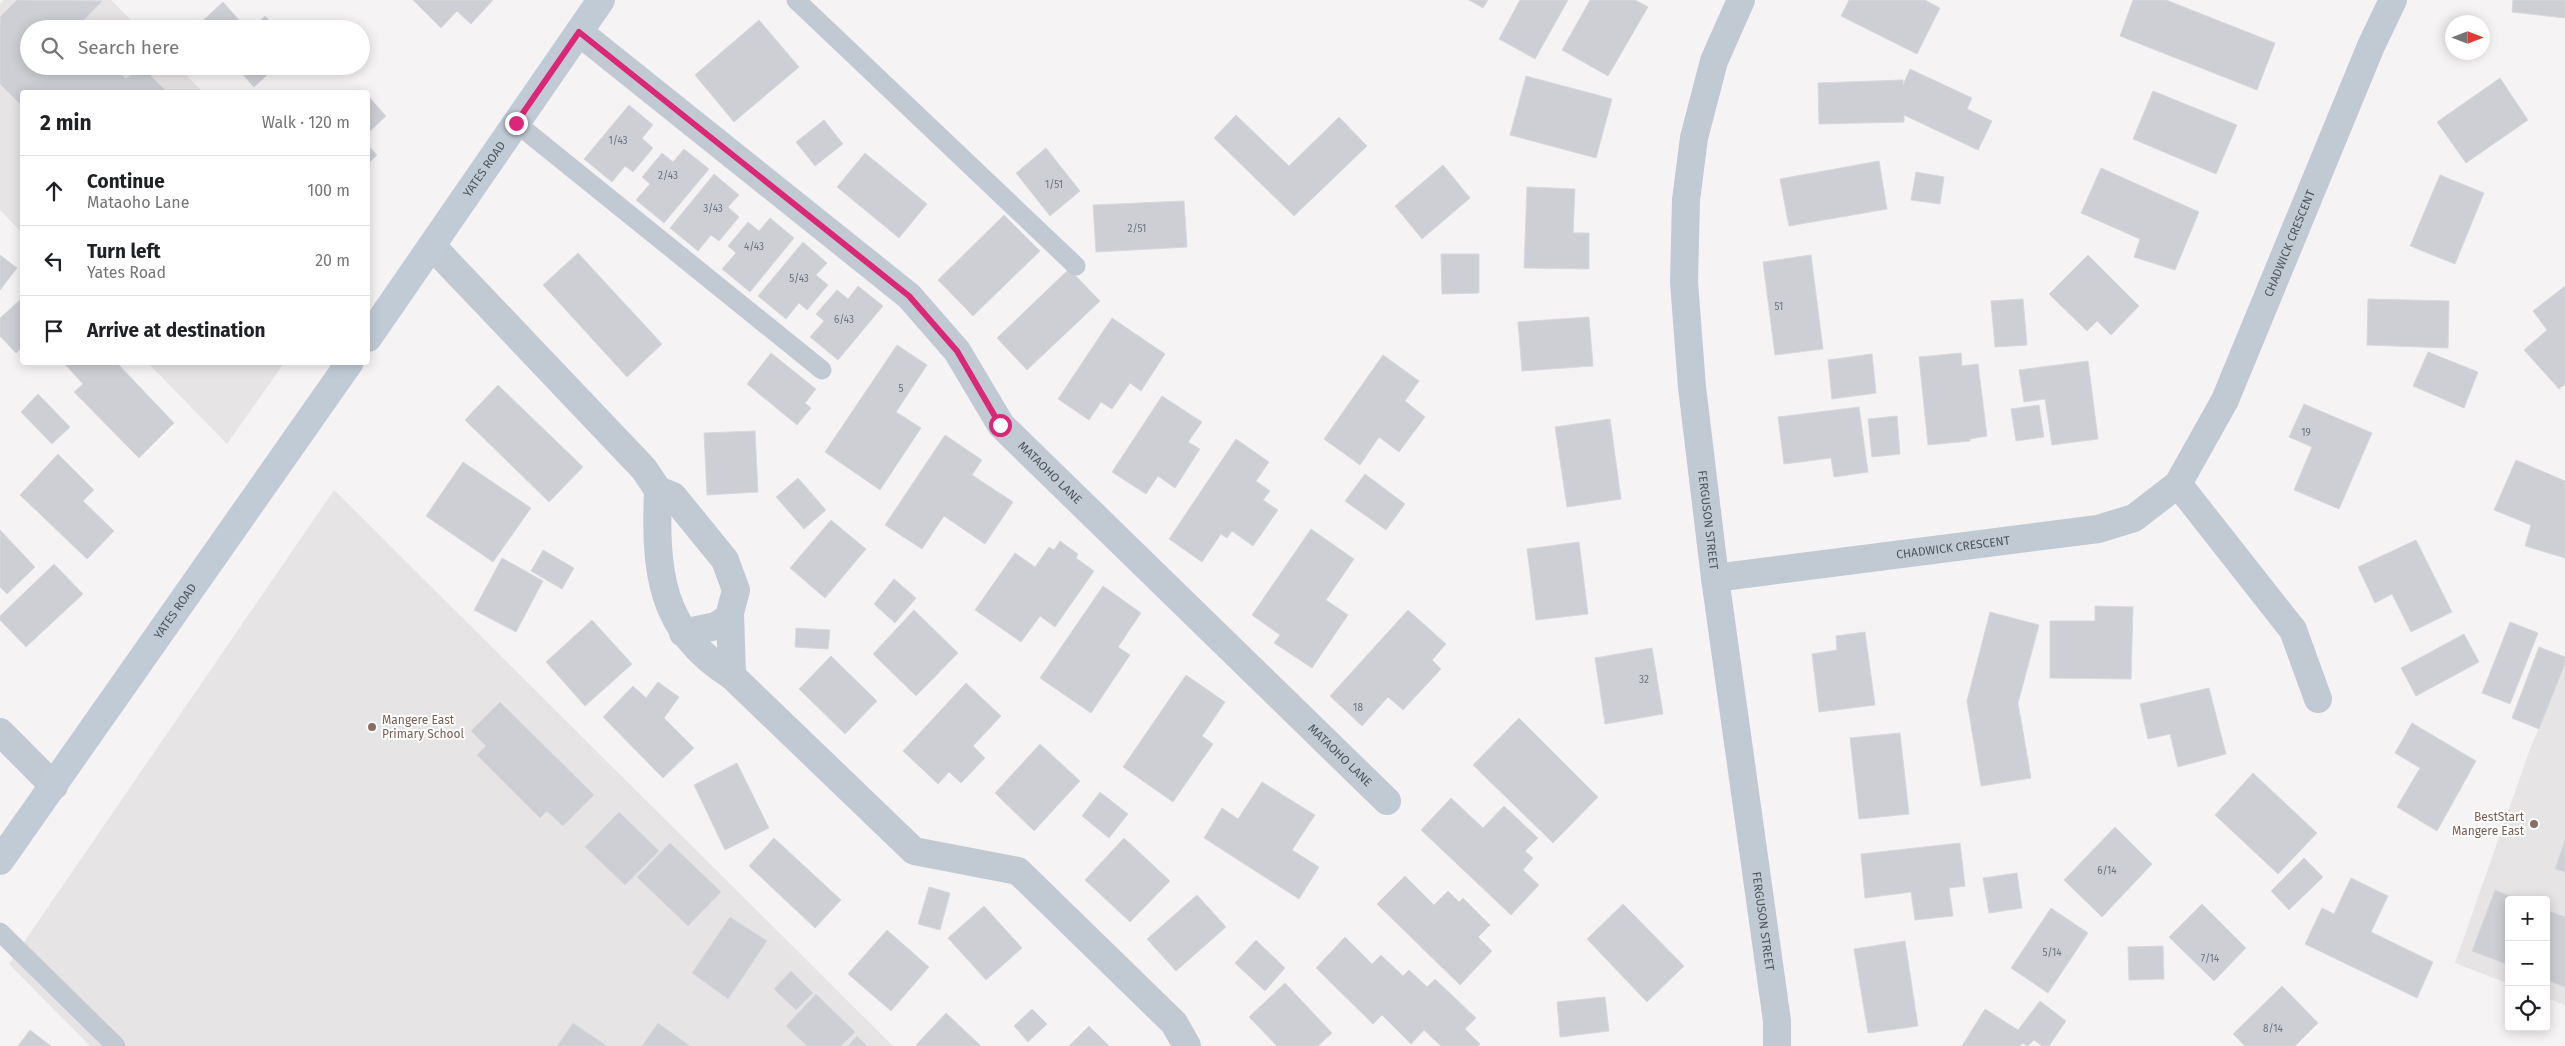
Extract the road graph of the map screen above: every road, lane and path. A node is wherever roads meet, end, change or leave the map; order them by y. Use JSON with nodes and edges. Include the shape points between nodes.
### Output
{"nodes":[{"id":1,"x":601,"y":0,"type":"edge"},
{"id":2,"x":796,"y":0,"type":"edge"},
{"id":3,"x":1741,"y":0,"type":"edge"},
{"id":4,"x":2394,"y":0,"type":"edge"},
{"id":5,"x":579,"y":32,"type":"junction"},
{"id":6,"x":516,"y":123,"type":"junction"},
{"id":7,"x":432,"y":246,"type":"junction"},
{"id":8,"x":1076,"y":266,"type":"dead end"},
{"id":9,"x":370,"y":335,"type":"edge"},
{"id":10,"x":348,"y":365,"type":"edge"},
{"id":11,"x":822,"y":370,"type":"dead end"},
{"id":12,"x":2178,"y":484,"type":"junction"},
{"id":13,"x":658,"y":490,"type":"junction"},
{"id":14,"x":1715,"y":578,"type":"junction"},
{"id":15,"x":730,"y":617,"type":"junction"},
{"id":16,"x":683,"y":634,"type":"junction"},
{"id":17,"x":732,"y":676,"type":"junction"},
{"id":18,"x":2318,"y":699,"type":"dead end"},
{"id":19,"x":0,"y":732,"type":"edge"},
{"id":20,"x":54,"y":786,"type":"junction"},
{"id":21,"x":1387,"y":801,"type":"dead end"},
{"id":22,"x":0,"y":861,"type":"edge"},
{"id":23,"x":0,"y":932,"type":"edge"},
{"id":24,"x":116,"y":1046,"type":"edge"},
{"id":25,"x":1187,"y":1046,"type":"edge"},
{"id":26,"x":1777,"y":1046,"type":"edge"}],
"edges":[{"from":1,"to":5,"type":"street","name":"YATES ROAD"},
{"from":2,"to":8,"type":"lane"},
{"from":3,"to":14,"type":"street","name":"FERGUSON STREET","via":[[1714,61],[1694,138],[1686,200],[1684,282],[1691,378]]},
{"from":4,"to":12,"type":"street","name":"CHADWICK CRESCENT","via":[[2371,46],[2225,400]]},
{"from":5,"to":6,"type":"street","name":"YATES ROAD"},
{"from":5,"to":21,"type":"street","name":"MATAOHO LANE","via":[[909,296],[957,351],[1000,425]]},
{"from":6,"to":7,"type":"street","name":"YATES ROAD"},
{"from":6,"to":11,"type":"lane"},
{"from":7,"to":9,"type":"street","name":"YATES ROAD"},
{"from":7,"to":13,"type":"street","via":[[644,470]]},
{"from":10,"to":20,"type":"street","name":"YATES ROAD"},
{"from":12,"to":14,"type":"street","name":"CHADWICK CRESCENT","via":[[2134,518],[2098,529]]},
{"from":12,"to":18,"type":"street","via":[[2293,630]]},
{"from":13,"to":15,"type":"street","via":[[673,496],[725,560],[736,590]]},
{"from":13,"to":16,"type":"street","via":[[657,559],[665,591]]},
{"from":14,"to":26,"type":"street","name":"FERGUSON STREET","via":[[1777,1021]]},
{"from":15,"to":16,"type":"street","via":[[716,626]]},
{"from":15,"to":17,"type":"street"},
{"from":16,"to":17,"type":"street","via":[[709,662]]},
{"from":17,"to":25,"type":"street","via":[[914,851],[1018,871],[1174,1024]]},
{"from":19,"to":20,"type":"street"},
{"from":20,"to":22,"type":"street","name":"YATES ROAD"},
{"from":23,"to":24,"type":"lane"}]}
